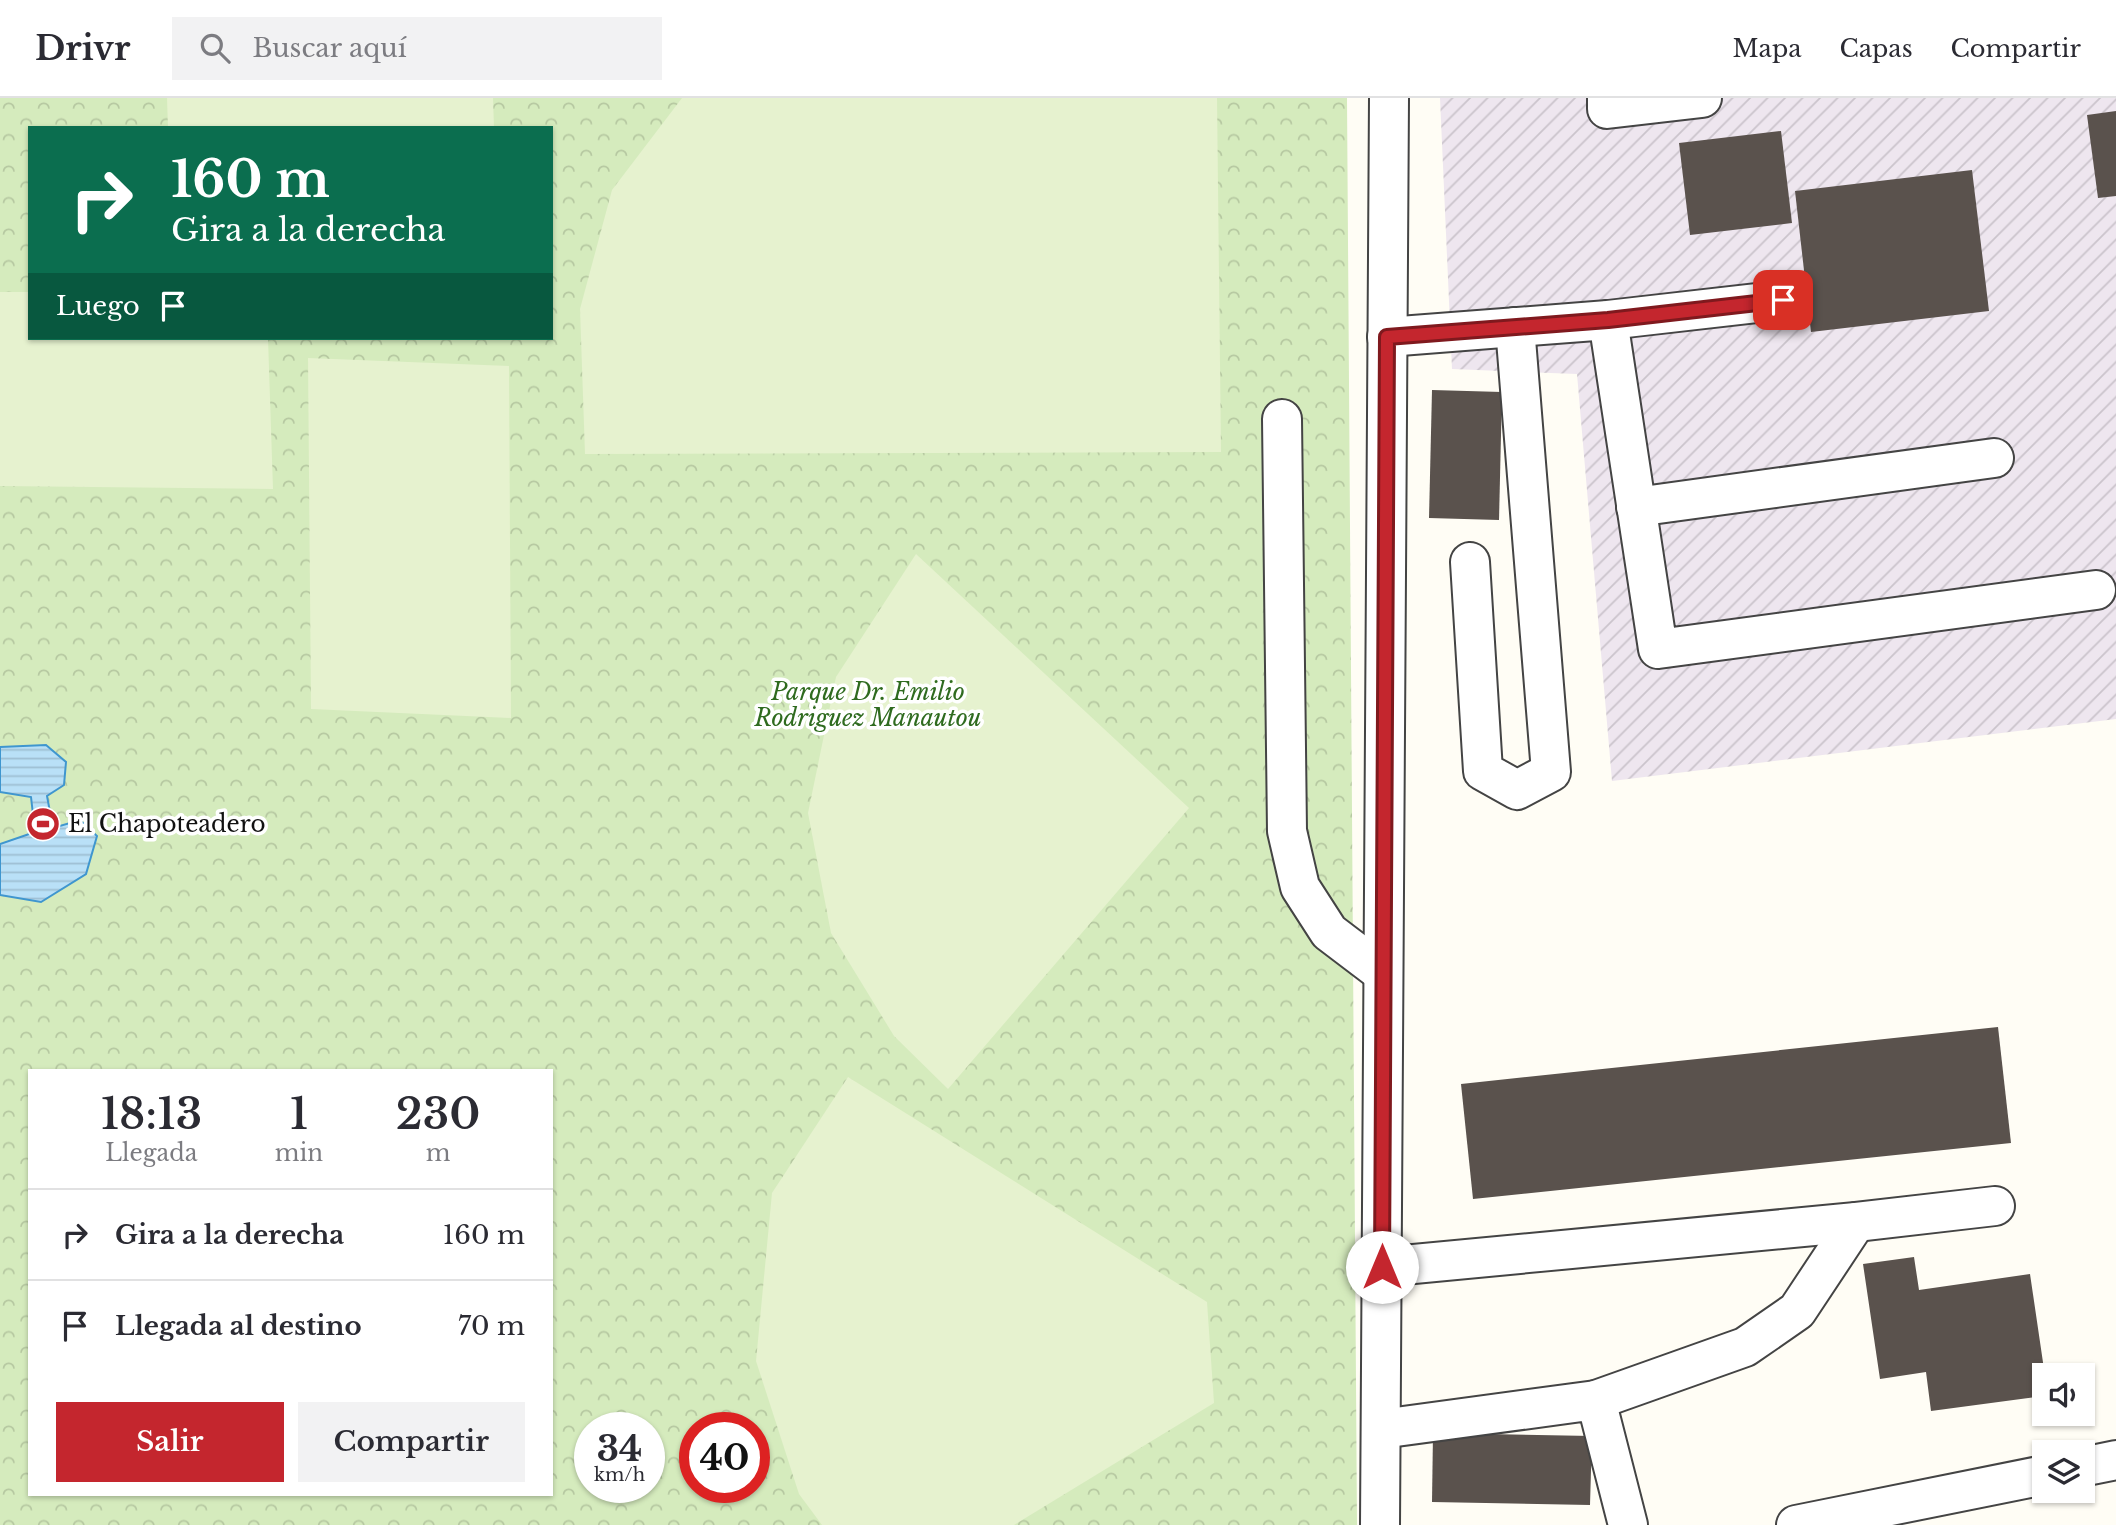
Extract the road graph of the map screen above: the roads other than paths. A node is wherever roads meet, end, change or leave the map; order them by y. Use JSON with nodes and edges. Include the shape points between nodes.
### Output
{"nodes":[{"id":1,"x":1607,"y":98,"type":"edge"},
{"id":2,"x":1702,"y":98,"type":"edge"},
{"id":3,"x":1393,"y":99,"type":"edge"},
{"id":4,"x":1783,"y":300,"type":"dead end"},
{"id":5,"x":1608,"y":320,"type":"junction"},
{"id":6,"x":1515,"y":327,"type":"junction"},
{"id":7,"x":1387,"y":337,"type":"junction"},
{"id":8,"x":1282,"y":419,"type":"dead end"},
{"id":9,"x":1994,"y":458,"type":"dead end"},
{"id":10,"x":1636,"y":507,"type":"junction"},
{"id":11,"x":1470,"y":562,"type":"dead end"},
{"id":12,"x":2096,"y":590,"type":"dead end"},
{"id":13,"x":1383,"y":973,"type":"junction"},
{"id":14,"x":1995,"y":1206,"type":"dead end"},
{"id":15,"x":1856,"y":1222,"type":"junction"},
{"id":16,"x":1382,"y":1267,"type":"junction"},
{"id":17,"x":1596,"y":1400,"type":"junction"},
{"id":18,"x":1381,"y":1429,"type":"junction"},
{"id":19,"x":2116,"y":1460,"type":"edge"},
{"id":20,"x":2095,"y":1464,"type":"edge"},
{"id":21,"x":2032,"y":1477,"type":"edge"},
{"id":22,"x":1380,"y":1525,"type":"edge"},
{"id":23,"x":1628,"y":1525,"type":"edge"},
{"id":24,"x":1796,"y":1525,"type":"edge"}],
"edges":[{"from":1,"to":2,"type":"street","via":[[1607,109]]},
{"from":3,"to":7,"type":"street"},
{"from":4,"to":5,"type":"street"},
{"from":5,"to":6,"type":"street"},
{"from":5,"to":10,"type":"street"},
{"from":6,"to":7,"type":"street"},
{"from":6,"to":11,"type":"street","via":[[1552,772],[1517,790],[1483,771]]},
{"from":7,"to":13,"type":"street"},
{"from":8,"to":13,"type":"street","via":[[1287,831],[1300,887],[1329,932]]},
{"from":9,"to":10,"type":"street"},
{"from":10,"to":12,"type":"street","via":[[1658,649]]},
{"from":13,"to":16,"type":"street"},
{"from":14,"to":15,"type":"street"},
{"from":15,"to":16,"type":"street"},
{"from":15,"to":17,"type":"street","via":[[1797,1311],[1756,1340]]},
{"from":16,"to":18,"type":"street"},
{"from":17,"to":18,"type":"street"},
{"from":17,"to":23,"type":"street"},
{"from":18,"to":22,"type":"street"},
{"from":19,"to":20,"type":"street"},
{"from":21,"to":24,"type":"street"}]}
